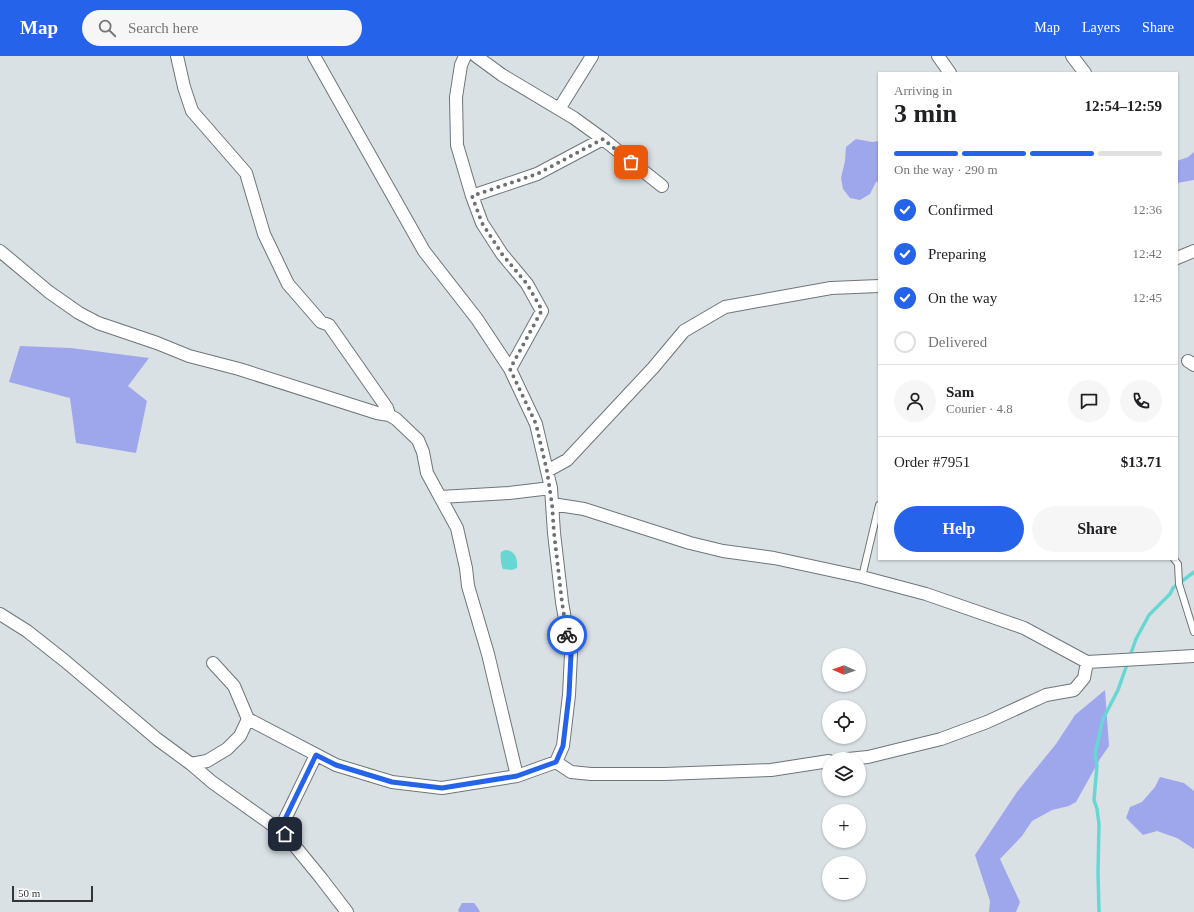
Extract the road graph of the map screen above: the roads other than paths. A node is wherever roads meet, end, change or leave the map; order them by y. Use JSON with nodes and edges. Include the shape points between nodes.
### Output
{"nodes":[{"id":1,"x":177,"y":56,"type":"edge"},
{"id":2,"x":314,"y":56,"type":"edge"},
{"id":3,"x":465,"y":56,"type":"edge"},
{"id":4,"x":476,"y":56,"type":"edge"},
{"id":5,"x":592,"y":56,"type":"edge"},
{"id":6,"x":938,"y":56,"type":"edge"},
{"id":7,"x":1072,"y":56,"type":"edge"},
{"id":8,"x":949,"y":72,"type":"edge"},
{"id":9,"x":1084,"y":72,"type":"edge"},
{"id":10,"x":559,"y":109,"type":"junction"},
{"id":11,"x":603,"y":139,"type":"junction"},
{"id":12,"x":662,"y":186,"type":"dead end"},
{"id":13,"x":472,"y":196,"type":"junction"},
{"id":14,"x":0,"y":251,"type":"edge"},
{"id":15,"x":1194,"y":251,"type":"edge"},
{"id":16,"x":1178,"y":258,"type":"edge"},
{"id":17,"x":878,"y":286,"type":"edge"},
{"id":18,"x":510,"y":369,"type":"junction"},
{"id":19,"x":389,"y":415,"type":"junction"},
{"id":20,"x":547,"y":471,"type":"junction"},
{"id":21,"x":551,"y":488,"type":"junction"},
{"id":22,"x":440,"y":497,"type":"junction"},
{"id":23,"x":552,"y":504,"type":"junction"},
{"id":24,"x":878,"y":509,"type":"edge"},
{"id":25,"x":1175,"y":560,"type":"edge"},
{"id":26,"x":862,"y":577,"type":"junction"},
{"id":27,"x":0,"y":614,"type":"edge"},
{"id":28,"x":1194,"y":632,"type":"edge"},
{"id":29,"x":1194,"y":656,"type":"edge"},
{"id":30,"x":1086,"y":662,"type":"junction"},
{"id":31,"x":213,"y":663,"type":"dead end"},
{"id":32,"x":248,"y":719,"type":"junction"},
{"id":33,"x":316,"y":755,"type":"junction"},
{"id":34,"x":866,"y":757,"type":"edge"},
{"id":35,"x":556,"y":762,"type":"junction"},
{"id":36,"x":822,"y":762,"type":"edge"},
{"id":37,"x":191,"y":764,"type":"junction"},
{"id":38,"x":517,"y":776,"type":"junction"},
{"id":39,"x":281,"y":831,"type":"junction"},
{"id":40,"x":347,"y":912,"type":"edge"}],
"edges":[{"from":1,"to":19,"type":"street","via":[[192,111],[246,173],[264,234],[288,284],[320,322],[328,325],[387,408]]},
{"from":2,"to":18,"type":"street","via":[[424,251],[477,319]]},
{"from":3,"to":13,"type":"street","via":[[456,97],[457,145]]},
{"from":4,"to":10,"type":"street","via":[[502,75]]},
{"from":5,"to":10,"type":"street"},
{"from":6,"to":8,"type":"street"},
{"from":7,"to":9,"type":"street"},
{"from":10,"to":11,"type":"street"},
{"from":11,"to":12,"type":"street"},
{"from":11,"to":13,"type":"street","via":[[537,174]]},
{"from":13,"to":18,"type":"street","via":[[482,223],[502,254],[527,284],[542,310]]},
{"from":14,"to":19,"type":"street","via":[[49,292],[98,323],[188,356]]},
{"from":15,"to":16,"type":"street"},
{"from":17,"to":20,"type":"street","via":[[831,288],[725,307],[684,331],[567,460]]},
{"from":18,"to":20,"type":"street","via":[[536,424]]},
{"from":19,"to":22,"type":"street","via":[[396,418],[418,440],[427,473]]},
{"from":20,"to":21,"type":"street"},
{"from":21,"to":22,"type":"street"},
{"from":21,"to":23,"type":"street"},
{"from":22,"to":38,"type":"street","via":[[457,528],[468,586],[488,654]]},
{"from":23,"to":26,"type":"street","via":[[584,509],[690,544],[774,558]]},
{"from":23,"to":35,"type":"street","via":[[562,602],[571,654],[563,746]]},
{"from":24,"to":26,"type":"lane"},
{"from":25,"to":28,"type":"lane","via":[[1178,564],[1179,584]]},
{"from":26,"to":30,"type":"street","via":[[926,594],[1024,628]]},
{"from":27,"to":37,"type":"street","via":[[27,631]]},
{"from":29,"to":30,"type":"street"},
{"from":30,"to":34,"type":"street","via":[[1084,678],[1074,690],[1046,695],[987,722],[941,739]]},
{"from":31,"to":32,"type":"street","via":[[234,686]]},
{"from":32,"to":33,"type":"street"},
{"from":32,"to":37,"type":"street","via":[[240,736],[227,749],[207,761]]},
{"from":33,"to":38,"type":"street","via":[[336,765],[392,782],[442,788]]},
{"from":33,"to":39,"type":"street"},
{"from":35,"to":36,"type":"street","via":[[571,772],[591,774],[771,770]]},
{"from":35,"to":38,"type":"street"},
{"from":37,"to":39,"type":"street"},
{"from":39,"to":40,"type":"street"}]}
